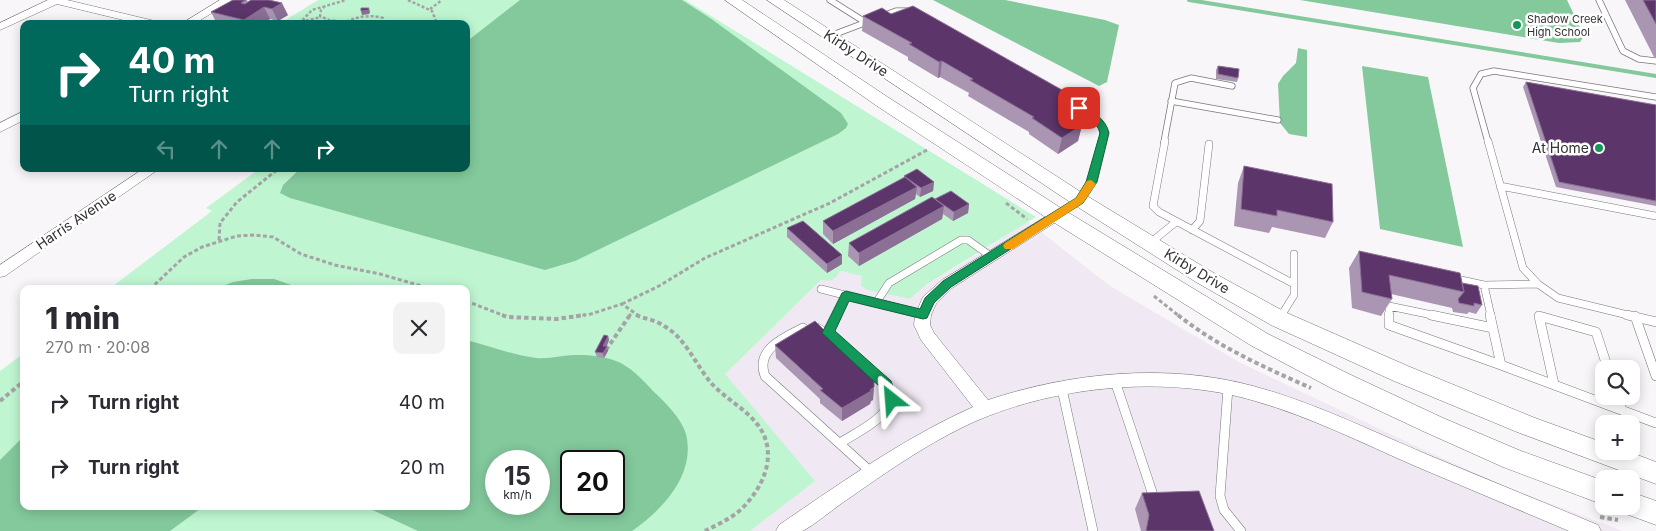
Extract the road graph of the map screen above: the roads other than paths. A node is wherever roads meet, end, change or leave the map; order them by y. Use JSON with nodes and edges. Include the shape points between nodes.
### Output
{"nodes":[{"id":1,"x":55,"y":0,"type":"edge"},
{"id":2,"x":228,"y":0,"type":"edge"},
{"id":3,"x":732,"y":0,"type":"edge"},
{"id":4,"x":774,"y":0,"type":"edge"},
{"id":5,"x":830,"y":0,"type":"edge"},
{"id":6,"x":1599,"y":0,"type":"edge"},
{"id":7,"x":913,"y":12,"type":"edge"},
{"id":8,"x":138,"y":20,"type":"edge"},
{"id":9,"x":193,"y":20,"type":"edge"},
{"id":10,"x":865,"y":22,"type":"junction"},
{"id":11,"x":0,"y":27,"type":"edge"},
{"id":12,"x":830,"y":36,"type":"junction"},
{"id":13,"x":1656,"y":61,"type":"edge"},
{"id":14,"x":1232,"y":86,"type":"dead end"},
{"id":15,"x":1656,"y":96,"type":"edge"},
{"id":16,"x":1171,"y":101,"type":"junction"},
{"id":17,"x":1070,"y":104,"type":"edge"},
{"id":18,"x":20,"y":117,"type":"edge"},
{"id":19,"x":1278,"y":120,"type":"dead end"},
{"id":20,"x":0,"y":128,"type":"edge"},
{"id":21,"x":1209,"y":144,"type":"dead end"},
{"id":22,"x":148,"y":172,"type":"edge"},
{"id":23,"x":1500,"y":186,"type":"junction"},
{"id":24,"x":1080,"y":200,"type":"junction"},
{"id":25,"x":1656,"y":216,"type":"edge"},
{"id":26,"x":1049,"y":221,"type":"junction"},
{"id":27,"x":1176,"y":222,"type":"junction"},
{"id":28,"x":1192,"y":230,"type":"junction"},
{"id":29,"x":1150,"y":243,"type":"junction"},
{"id":30,"x":1294,"y":254,"type":"dead end"},
{"id":31,"x":992,"y":257,"type":"junction"},
{"id":32,"x":0,"y":272,"type":"edge"},
{"id":33,"x":1445,"y":277,"type":"edge"},
{"id":34,"x":1294,"y":284,"type":"junction"},
{"id":35,"x":1538,"y":284,"type":"junction"},
{"id":36,"x":1484,"y":286,"type":"junction"},
{"id":37,"x":821,"y":289,"type":"dead end"},
{"id":38,"x":846,"y":296,"type":"junction"},
{"id":39,"x":876,"y":303,"type":"junction"},
{"id":40,"x":923,"y":314,"type":"junction"},
{"id":41,"x":1635,"y":316,"type":"junction"},
{"id":42,"x":1279,"y":319,"type":"junction"},
{"id":43,"x":1656,"y":322,"type":"edge"},
{"id":44,"x":1493,"y":328,"type":"junction"},
{"id":45,"x":828,"y":333,"type":"junction"},
{"id":46,"x":1260,"y":340,"type":"junction"},
{"id":47,"x":1605,"y":360,"type":"edge"},
{"id":48,"x":1501,"y":365,"type":"junction"},
{"id":49,"x":1656,"y":376,"type":"edge"},
{"id":50,"x":1115,"y":381,"type":"junction"},
{"id":51,"x":1554,"y":384,"type":"junction"},
{"id":52,"x":1228,"y":388,"type":"junction"},
{"id":53,"x":1062,"y":389,"type":"junction"},
{"id":54,"x":1621,"y":405,"type":"edge"},
{"id":55,"x":985,"y":409,"type":"junction"},
{"id":56,"x":1622,"y":410,"type":"junction"},
{"id":57,"x":1656,"y":423,"type":"edge"},
{"id":58,"x":840,"y":443,"type":"junction"},
{"id":59,"x":872,"y":473,"type":"junction"},
{"id":60,"x":1656,"y":473,"type":"edge"},
{"id":61,"x":1595,"y":490,"type":"edge"},
{"id":62,"x":1157,"y":508,"type":"edge"},
{"id":63,"x":1640,"y":513,"type":"edge"},
{"id":64,"x":1656,"y":513,"type":"edge"},
{"id":65,"x":1594,"y":524,"type":"edge"},
{"id":66,"x":786,"y":531,"type":"edge"},
{"id":67,"x":1093,"y":531,"type":"edge"},
{"id":68,"x":1241,"y":531,"type":"edge"}],
"edges":[{"from":1,"to":8,"type":"street"},
{"from":1,"to":11,"type":"street"},
{"from":2,"to":9,"type":"street"},
{"from":3,"to":26,"type":"main road","name":"Kirby Drive","via":[[883,102]]},
{"from":4,"to":12,"type":"main road","name":"Kirby Drive"},
{"from":5,"to":10,"type":"lane"},
{"from":6,"to":13,"type":"lane","via":[[1623,50],[1639,58]]},
{"from":7,"to":10,"type":"lane","via":[[896,10]]},
{"from":10,"to":12,"type":"lane"},
{"from":12,"to":24,"type":"main road","name":"Kirby Drive"},
{"from":14,"to":16,"type":"lane","via":[[1191,78],[1182,80],[1175,83]]},
{"from":15,"to":23,"type":"lane","via":[[1494,71],[1481,74],[1474,88]]},
{"from":16,"to":19,"type":"lane"},
{"from":16,"to":27,"type":"lane","via":[[1154,206]]},
{"from":17,"to":24,"type":"lane","via":[[1096,118],[1103,125],[1104,133],[1092,182]]},
{"from":18,"to":20,"type":"street"},
{"from":21,"to":28,"type":"lane","via":[[1200,221]]},
{"from":22,"to":32,"type":"street","name":"Harris Avenue"},
{"from":23,"to":25,"type":"lane"},
{"from":23,"to":35,"type":"lane","via":[[1523,268]]},
{"from":24,"to":26,"type":"main road"},
{"from":24,"to":29,"type":"main road","name":"Kirby Drive"},
{"from":26,"to":31,"type":"street"},
{"from":26,"to":46,"type":"main road","name":"Kirby Drive"},
{"from":27,"to":28,"type":"lane"},
{"from":27,"to":29,"type":"lane"},
{"from":28,"to":34,"type":"lane"},
{"from":29,"to":42,"type":"main road","name":"Kirby Drive"},
{"from":30,"to":34,"type":"lane"},
{"from":31,"to":39,"type":"lane","via":[[968,240],[961,240],[889,282]]},
{"from":31,"to":40,"type":"street","via":[[947,284],[929,301]]},
{"from":33,"to":36,"type":"lane"},
{"from":34,"to":42,"type":"lane","via":[[1294,295]]},
{"from":35,"to":36,"type":"lane"},
{"from":35,"to":41,"type":"lane","via":[[1558,298]]},
{"from":36,"to":44,"type":"lane"},
{"from":37,"to":38,"type":"lane"},
{"from":38,"to":39,"type":"lane"},
{"from":38,"to":45,"type":"lane"},
{"from":39,"to":40,"type":"lane"},
{"from":40,"to":55,"type":"street","via":[[922,325],[927,336]]},
{"from":41,"to":43,"type":"lane"},
{"from":41,"to":49,"type":"lane"},
{"from":42,"to":46,"type":"main road"},
{"from":42,"to":60,"type":"main road","name":"Kirby Drive","via":[[1526,425]]},
{"from":44,"to":48,"type":"lane"},
{"from":44,"to":48,"type":"lane","via":[[1389,306],[1389,325]]},
{"from":45,"to":58,"type":"lane","via":[[886,385],[892,400],[883,415]]},
{"from":45,"to":58,"type":"lane","via":[[819,328],[803,328],[771,347],[761,360],[760,369]]},
{"from":46,"to":61,"type":"main road","name":"Kirby Drive","via":[[1434,425]]},
{"from":47,"to":51,"type":"lane","via":[[1596,332],[1539,316]]},
{"from":48,"to":51,"type":"lane"},
{"from":50,"to":52,"type":"street","via":[[1195,382]]},
{"from":50,"to":53,"type":"street"},
{"from":50,"to":62,"type":"lane"},
{"from":51,"to":56,"type":"lane"},
{"from":52,"to":65,"type":"street","via":[[1282,402]]},
{"from":52,"to":68,"type":"lane","via":[[1220,496],[1224,510]]},
{"from":53,"to":55,"type":"street"},
{"from":53,"to":67,"type":"lane"},
{"from":54,"to":56,"type":"lane"},
{"from":55,"to":59,"type":"street","via":[[942,430]]},
{"from":56,"to":57,"type":"lane"},
{"from":58,"to":59,"type":"lane"},
{"from":59,"to":66,"type":"street"},
{"from":63,"to":64,"type":"main road"}]}
